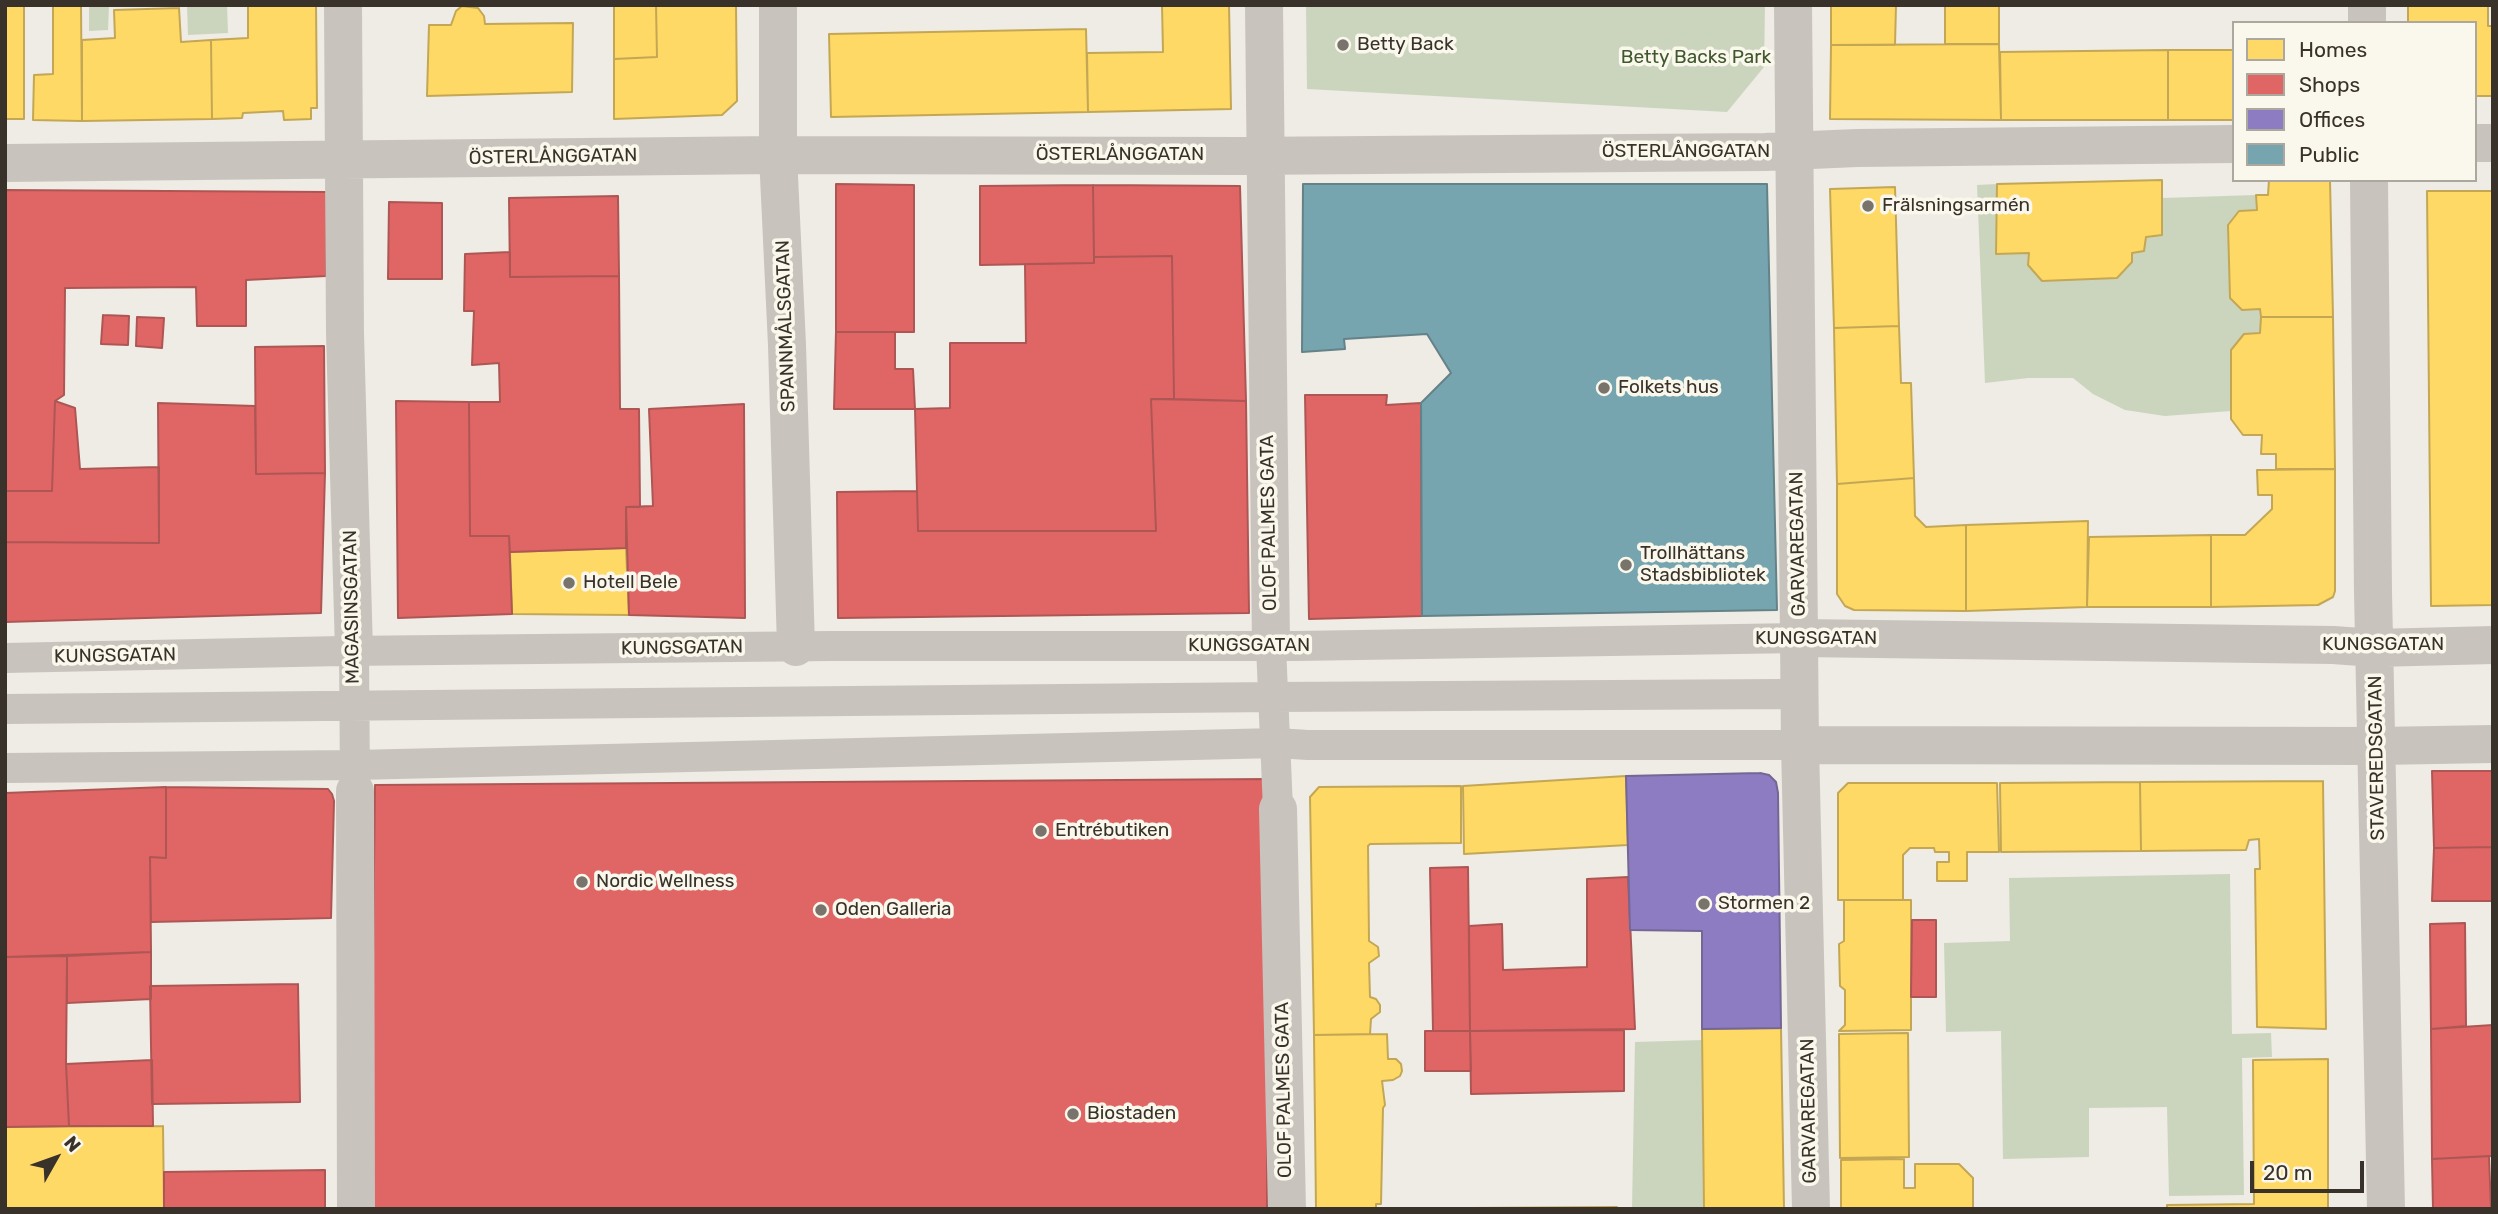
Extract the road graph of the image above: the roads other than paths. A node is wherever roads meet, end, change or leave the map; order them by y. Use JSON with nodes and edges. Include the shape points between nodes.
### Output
{"nodes":[{"id":1,"x":343,"y":5,"type":"edge"},
{"id":2,"x":778,"y":5,"type":"edge"},
{"id":3,"x":1264,"y":5,"type":"edge"},
{"id":4,"x":1793,"y":5,"type":"edge"},
{"id":5,"x":2232,"y":144,"type":"edge"},
{"id":6,"x":1793,"y":151,"type":"junction"},
{"id":7,"x":778,"y":155,"type":"junction"},
{"id":8,"x":1265,"y":155,"type":"junction"},
{"id":9,"x":344,"y":159,"type":"junction"},
{"id":10,"x":5,"y":163,"type":"edge"},
{"id":11,"x":2369,"y":182,"type":"edge"},
{"id":12,"x":1800,"y":638,"type":"junction"},
{"id":13,"x":2493,"y":645,"type":"edge"},
{"id":14,"x":1271,"y":646,"type":"junction"},
{"id":15,"x":796,"y":647,"type":"junction"},
{"id":16,"x":2375,"y":648,"type":"junction"},
{"id":17,"x":354,"y":651,"type":"junction"},
{"id":18,"x":5,"y":659,"type":"edge"},
{"id":19,"x":1801,"y":696,"type":"junction"},
{"id":20,"x":1275,"y":697,"type":"junction"},
{"id":21,"x":354,"y":706,"type":"junction"},
{"id":22,"x":5,"y":709,"type":"edge"},
{"id":23,"x":1277,"y":743,"type":"junction"},
{"id":24,"x":2493,"y":744,"type":"edge"},
{"id":25,"x":1800,"y":745,"type":"junction"},
{"id":26,"x":2378,"y":746,"type":"junction"},
{"id":27,"x":5,"y":768,"type":"edge"},
{"id":28,"x":355,"y":778,"type":"junction"},
{"id":29,"x":1278,"y":809,"type":"joint"},
{"id":30,"x":356,"y":1209,"type":"edge"},
{"id":31,"x":1287,"y":1209,"type":"edge"},
{"id":32,"x":1811,"y":1209,"type":"edge"},
{"id":33,"x":2386,"y":1209,"type":"edge"}],
"edges":[{"from":1,"to":9,"type":"street","name":"MAGASINSGATAN"},
{"from":2,"to":7,"type":"street","name":"SPANNMÅLSGATAN"},
{"from":3,"to":8,"type":"street","name":"OLOF PALMES GATA"},
{"from":4,"to":6,"type":"street","name":"GARVAREGATAN"},
{"from":5,"to":6,"type":"street","name":"ÖSTERLÅNGGATAN"},
{"from":6,"to":8,"type":"street","name":"ÖSTERLÅNGGATAN"},
{"from":6,"to":12,"type":"street","name":"GARVAREGATAN"},
{"from":7,"to":8,"type":"street","name":"ÖSTERLÅNGGATAN"},
{"from":7,"to":9,"type":"street","name":"ÖSTERLÅNGGATAN"},
{"from":7,"to":15,"type":"street","name":"SPANNMÅLSGATAN"},
{"from":8,"to":14,"type":"street","name":"OLOF PALMES GATA"},
{"from":9,"to":10,"type":"street","name":"ÖSTERLÅNGGATAN"},
{"from":9,"to":17,"type":"street","name":"MAGASINSGATAN"},
{"from":11,"to":16,"type":"street","name":"STAVEREDSGATAN"},
{"from":12,"to":14,"type":"street","name":"KUNGSGATAN"},
{"from":12,"to":16,"type":"street","name":"KUNGSGATAN"},
{"from":12,"to":19,"type":"street","name":"GARVAREGATAN"},
{"from":13,"to":16,"type":"street","name":"KUNGSGATAN"},
{"from":14,"to":15,"type":"street","name":"KUNGSGATAN"},
{"from":14,"to":20,"type":"street","name":"OLOF PALMES GATA"},
{"from":15,"to":17,"type":"street","name":"KUNGSGATAN"},
{"from":16,"to":26,"type":"street","name":"STAVEREDSGATAN"},
{"from":17,"to":18,"type":"street","name":"KUNGSGATAN"},
{"from":17,"to":21,"type":"street","name":"MAGASINSGATAN"},
{"from":19,"to":20,"type":"street"},
{"from":19,"to":25,"type":"street","name":"GARVAREGATAN"},
{"from":20,"to":21,"type":"street"},
{"from":20,"to":23,"type":"street","name":"OLOF PALMES GATA"},
{"from":21,"to":22,"type":"street"},
{"from":21,"to":28,"type":"street","name":"MAGASINSGATAN"},
{"from":23,"to":25,"type":"street"},
{"from":23,"to":28,"type":"street"},
{"from":23,"to":29,"type":"street","name":"OLOF PALMES GATA"},
{"from":24,"to":26,"type":"street"},
{"from":25,"to":26,"type":"street"},
{"from":25,"to":32,"type":"street","name":"GARVAREGATAN"},
{"from":26,"to":33,"type":"street","name":"STAVEREDSGATAN"},
{"from":27,"to":28,"type":"street"},
{"from":28,"to":30,"type":"street","name":"MAGASINSGATAN"},
{"from":29,"to":31,"type":"street","name":"OLOF PALMES GATA"}]}
